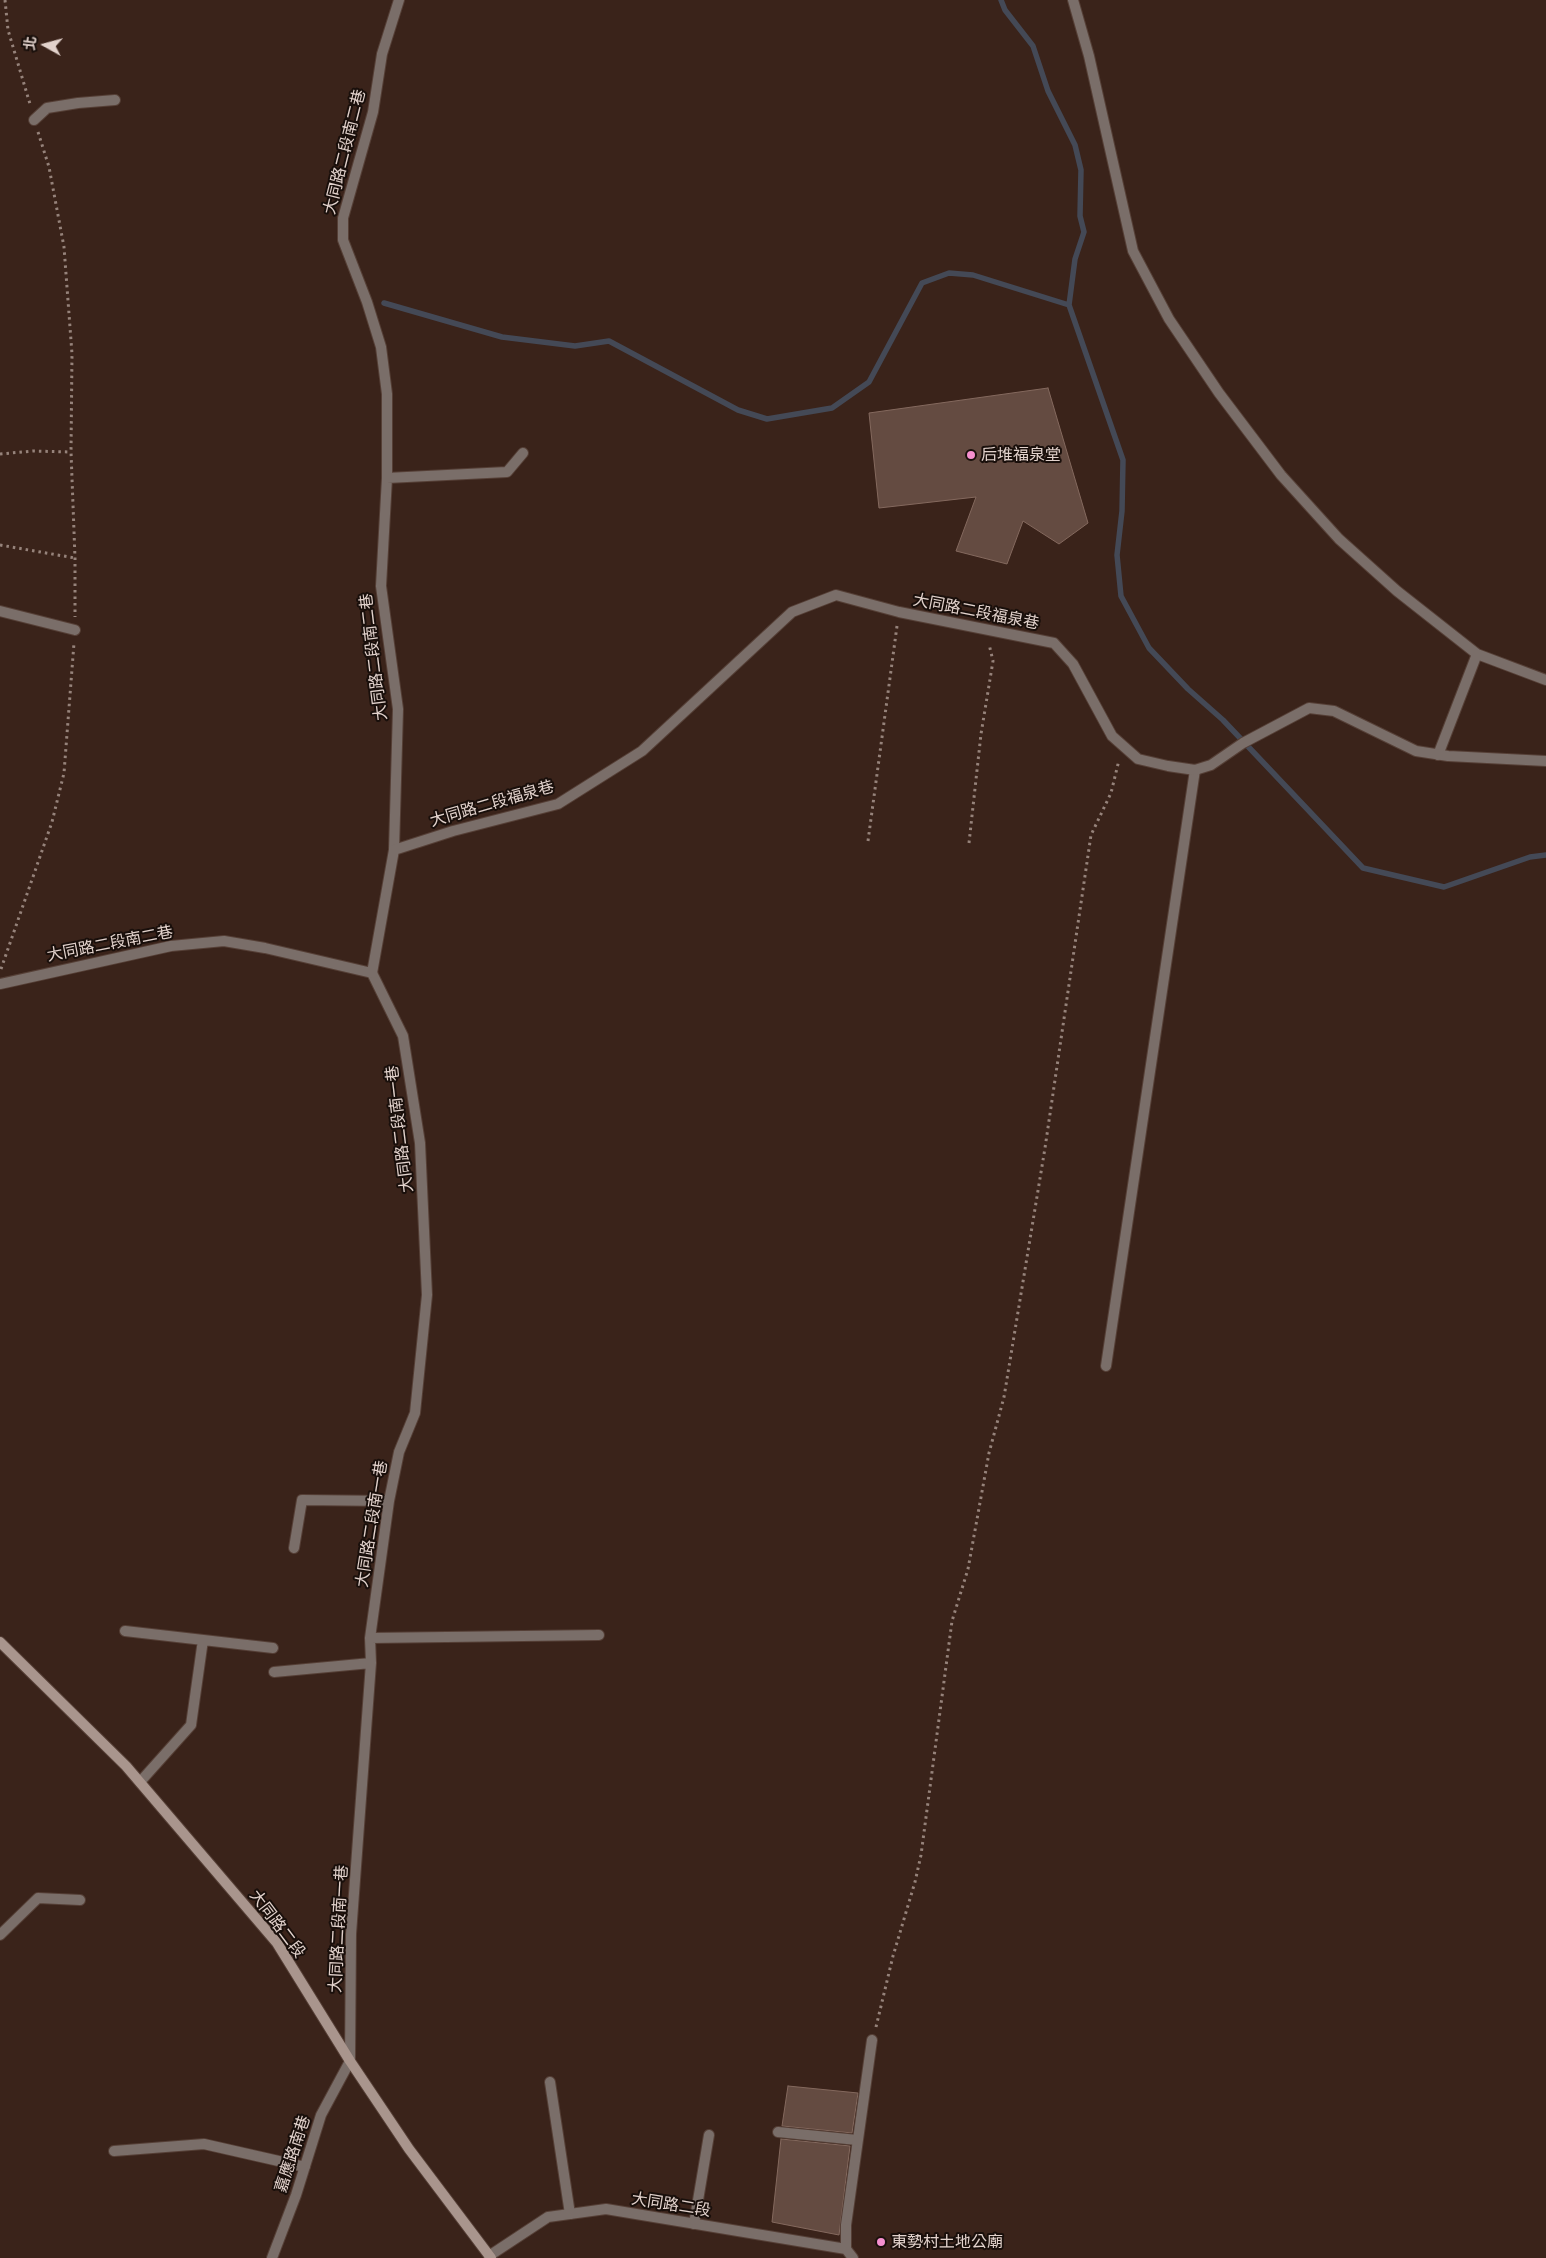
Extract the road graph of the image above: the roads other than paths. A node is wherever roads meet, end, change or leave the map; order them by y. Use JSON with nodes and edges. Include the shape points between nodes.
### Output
{"nodes":[{"id":1,"x":399,"y":0,"type":"edge"},
{"id":2,"x":1073,"y":0,"type":"edge"},
{"id":3,"x":116,"y":100,"type":"dead end"},
{"id":4,"x":34,"y":120,"type":"road end"},
{"id":5,"x":523,"y":453,"type":"dead end"},
{"id":6,"x":388,"y":478,"type":"junction"},
{"id":7,"x":0,"y":611,"type":"edge"},
{"id":8,"x":75,"y":630,"type":"road end"},
{"id":9,"x":1477,"y":654,"type":"junction"},
{"id":10,"x":1546,"y":680,"type":"edge"},
{"id":11,"x":1438,"y":755,"type":"junction"},
{"id":12,"x":1546,"y":761,"type":"edge"},
{"id":13,"x":1195,"y":770,"type":"junction"},
{"id":14,"x":394,"y":850,"type":"junction"},
{"id":15,"x":372,"y":973,"type":"junction"},
{"id":16,"x":0,"y":984,"type":"edge"},
{"id":17,"x":1106,"y":1366,"type":"dead end"},
{"id":18,"x":389,"y":1501,"type":"junction"},
{"id":19,"x":294,"y":1548,"type":"dead end"},
{"id":20,"x":125,"y":1631,"type":"dead end"},
{"id":21,"x":599,"y":1635,"type":"dead end"},
{"id":22,"x":370,"y":1638,"type":"junction"},
{"id":23,"x":204,"y":1640,"type":"junction"},
{"id":24,"x":0,"y":1642,"type":"edge"},
{"id":25,"x":273,"y":1648,"type":"dead end"},
{"id":26,"x":371,"y":1663,"type":"junction"},
{"id":27,"x":274,"y":1672,"type":"dead end"},
{"id":28,"x":140,"y":1782,"type":"junction"},
{"id":29,"x":80,"y":1900,"type":"dead end"},
{"id":30,"x":0,"y":1935,"type":"edge"},
{"id":31,"x":872,"y":2040,"type":"road end"},
{"id":32,"x":350,"y":2061,"type":"junction"},
{"id":33,"x":550,"y":2082,"type":"dead end"},
{"id":34,"x":778,"y":2132,"type":"dead end"},
{"id":35,"x":709,"y":2135,"type":"dead end"},
{"id":36,"x":857,"y":2140,"type":"junction"},
{"id":37,"x":114,"y":2151,"type":"dead end"},
{"id":38,"x":305,"y":2166,"type":"junction"},
{"id":39,"x":570,"y":2214,"type":"junction"},
{"id":40,"x":694,"y":2224,"type":"junction"},
{"id":41,"x":846,"y":2249,"type":"junction"},
{"id":42,"x":490,"y":2257,"type":"edge"},
{"id":43,"x":272,"y":2258,"type":"edge"},
{"id":44,"x":853,"y":2258,"type":"edge"}],
"edges":[{"from":1,"to":6,"type":"street","name":"大同路二段南二巷","via":[[382,54],[373,112],[343,218],[343,240],[381,348],[387,394]]},
{"from":2,"to":9,"type":"street","via":[[1134,251],[1169,319],[1219,393],[1281,475],[1339,539]]},
{"from":3,"to":4,"type":"street","via":[[47,108]]},
{"from":5,"to":6,"type":"street","via":[[507,472]]},
{"from":6,"to":14,"type":"street","name":"大同路二段南二巷","via":[[380,586],[398,709]]},
{"from":7,"to":8,"type":"street"},
{"from":9,"to":10,"type":"street"},
{"from":9,"to":11,"type":"street"},
{"from":11,"to":12,"type":"street"},
{"from":11,"to":13,"type":"street","via":[[1416,751],[1334,711],[1309,708],[1244,743],[1212,765]]},
{"from":13,"to":14,"type":"street","name":"大同路二段福泉巷","via":[[1138,759],[1112,736],[1073,664],[1054,643],[899,612],[836,595],[792,612],[642,751],[558,804],[452,831]]},
{"from":13,"to":17,"type":"street"},
{"from":14,"to":15,"type":"street","name":"大同路二段南二巷"},
{"from":15,"to":16,"type":"street","name":"大同路二段南二巷","via":[[224,941],[171,946]]},
{"from":15,"to":18,"type":"street","name":"大同路二段南一巷","via":[[403,1036],[420,1143],[427,1295],[415,1413],[399,1452]]},
{"from":18,"to":19,"type":"street","via":[[302,1500]]},
{"from":18,"to":22,"type":"street","name":"大同路二段南一巷"},
{"from":20,"to":23,"type":"street"},
{"from":21,"to":22,"type":"street"},
{"from":22,"to":26,"type":"street","name":"大同路二段南一巷"},
{"from":23,"to":25,"type":"street"},
{"from":23,"to":28,"type":"street","via":[[191,1725]]},
{"from":24,"to":28,"type":"main road","name":"大同路二段"},
{"from":26,"to":27,"type":"street"},
{"from":26,"to":32,"type":"street","name":"大同路二段南一巷","via":[[351,1934]]},
{"from":28,"to":32,"type":"main road","name":"大同路二段","via":[[276,1943]]},
{"from":29,"to":30,"type":"street","via":[[38,1898]]},
{"from":31,"to":36,"type":"street"},
{"from":32,"to":38,"type":"street","name":"嘉應路南巷","via":[[321,2115]]},
{"from":32,"to":42,"type":"main road","name":"大同路二段","via":[[409,2149]]},
{"from":33,"to":39,"type":"street"},
{"from":34,"to":36,"type":"street"},
{"from":35,"to":40,"type":"street"},
{"from":36,"to":41,"type":"street"},
{"from":37,"to":38,"type":"street","via":[[204,2144]]},
{"from":38,"to":43,"type":"street","name":"嘉應路南巷"},
{"from":39,"to":40,"type":"street","name":"大同路二段","via":[[606,2209]]},
{"from":39,"to":42,"type":"street","name":"大同路二段","via":[[548,2217]]},
{"from":40,"to":41,"type":"street","name":"大同路二段"},
{"from":41,"to":44,"type":"street"}]}
